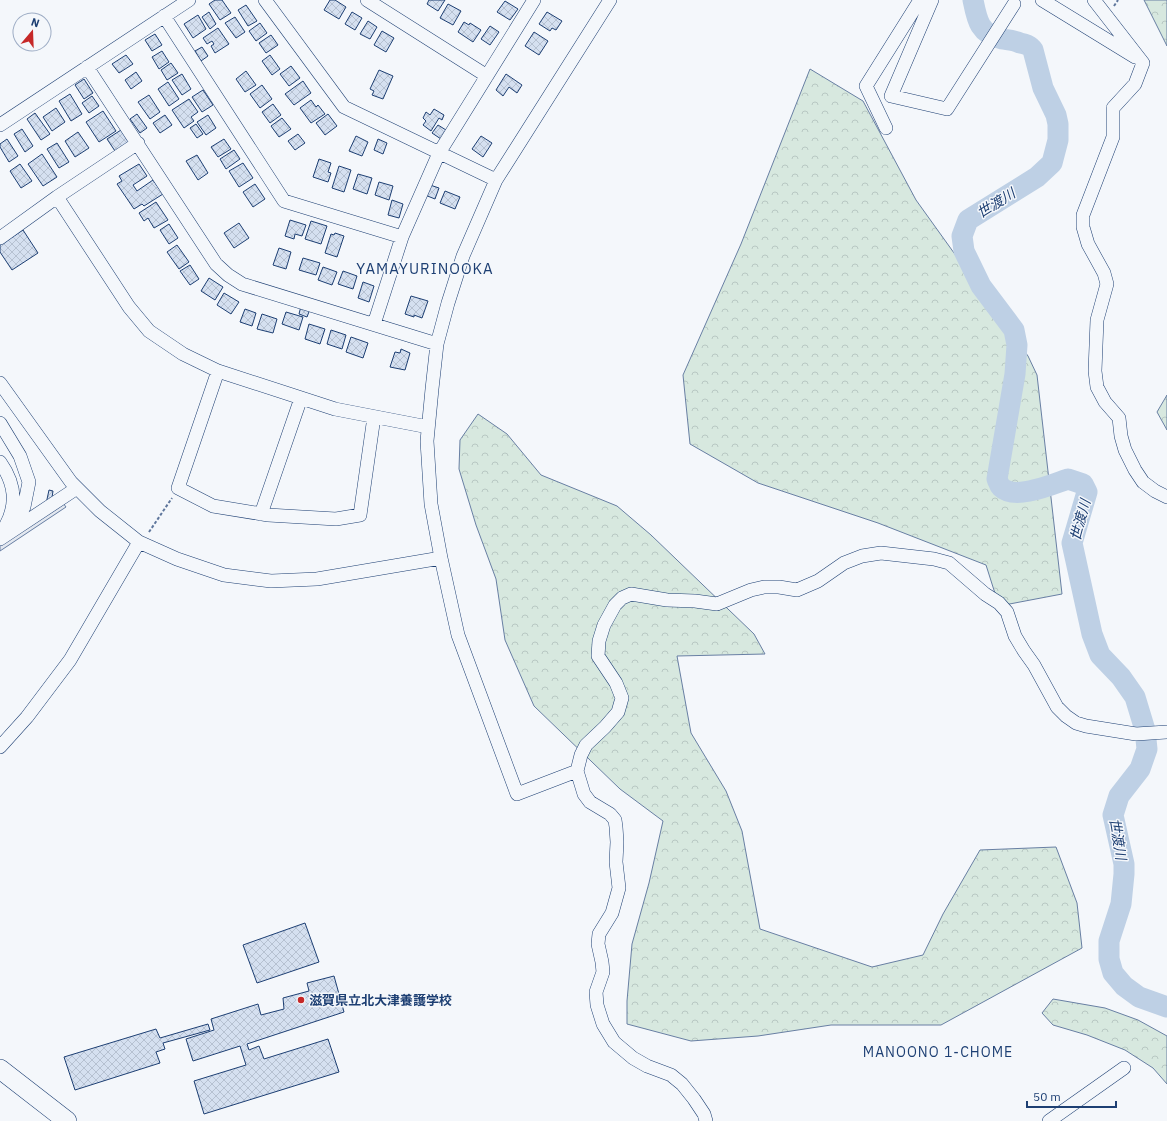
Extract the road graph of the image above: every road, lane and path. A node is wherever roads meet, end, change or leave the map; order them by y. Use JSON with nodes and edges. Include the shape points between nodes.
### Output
{"nodes":[{"id":1,"x":189,"y":0,"type":"edge"},
{"id":2,"x":265,"y":0,"type":"edge"},
{"id":3,"x":367,"y":0,"type":"edge"},
{"id":4,"x":534,"y":0,"type":"edge"},
{"id":5,"x":610,"y":0,"type":"edge"},
{"id":6,"x":920,"y":0,"type":"edge"},
{"id":7,"x":932,"y":0,"type":"edge"},
{"id":8,"x":1042,"y":0,"type":"edge"},
{"id":9,"x":1094,"y":0,"type":"edge"},
{"id":10,"x":1118,"y":0,"type":"edge"},
{"id":11,"x":1014,"y":4,"type":"dead end"},
{"id":12,"x":1112,"y":9,"type":"dead end"},
{"id":13,"x":164,"y":16,"type":"junction"},
{"id":14,"x":1143,"y":63,"type":"junction"},
{"id":15,"x":87,"y":67,"type":"junction"},
{"id":16,"x":487,"y":76,"type":"junction"},
{"id":17,"x":0,"y":125,"type":"edge"},
{"id":18,"x":886,"y":128,"type":"dead end"},
{"id":19,"x":138,"y":143,"type":"junction"},
{"id":20,"x":439,"y":153,"type":"junction"},
{"id":21,"x":496,"y":180,"type":"junction"},
{"id":22,"x":57,"y":197,"type":"junction"},
{"id":23,"x":402,"y":237,"type":"junction"},
{"id":24,"x":0,"y":238,"type":"edge"},
{"id":25,"x":374,"y":324,"type":"junction"},
{"id":26,"x":437,"y":344,"type":"junction"},
{"id":27,"x":218,"y":371,"type":"junction"},
{"id":28,"x":0,"y":383,"type":"edge"},
{"id":29,"x":301,"y":398,"type":"junction"},
{"id":30,"x":374,"y":417,"type":"junction"},
{"id":31,"x":0,"y":423,"type":"edge"},
{"id":32,"x":428,"y":427,"type":"junction"},
{"id":33,"x":0,"y":462,"type":"edge"},
{"id":34,"x":77,"y":488,"type":"junction"},
{"id":35,"x":178,"y":488,"type":"junction"},
{"id":36,"x":1167,"y":497,"type":"edge"},
{"id":37,"x":261,"y":514,"type":"junction"},
{"id":38,"x":13,"y":530,"type":"junction"},
{"id":39,"x":149,"y":532,"type":"dead end"},
{"id":40,"x":0,"y":537,"type":"edge"},
{"id":41,"x":139,"y":542,"type":"junction"},
{"id":42,"x":441,"y":558,"type":"junction"},
{"id":43,"x":1167,"y":732,"type":"edge"},
{"id":44,"x":0,"y":747,"type":"edge"},
{"id":45,"x":577,"y":771,"type":"junction"},
{"id":46,"x":1124,"y":1068,"type":"dead end"},
{"id":47,"x":0,"y":1069,"type":"edge"},
{"id":48,"x":67,"y":1121,"type":"edge"},
{"id":49,"x":706,"y":1121,"type":"edge"},
{"id":50,"x":1049,"y":1121,"type":"edge"}],
"edges":[{"from":1,"to":13,"type":"street"},
{"from":2,"to":20,"type":"street","via":[[344,107]]},
{"from":3,"to":16,"type":"street"},
{"from":4,"to":16,"type":"street"},
{"from":5,"to":21,"type":"street"},
{"from":6,"to":18,"type":"street","via":[[866,86]]},
{"from":7,"to":11,"type":"street","via":[[891,96],[947,109]]},
{"from":8,"to":14,"type":"street"},
{"from":9,"to":14,"type":"street"},
{"from":10,"to":12,"type":"path"},
{"from":13,"to":15,"type":"street"},
{"from":13,"to":23,"type":"street","via":[[284,201]]},
{"from":14,"to":36,"type":"street","via":[[1135,84],[1113,108],[1113,137],[1082,215],[1088,244],[1104,273],[1107,284],[1097,320],[1095,371],[1098,387],[1105,402],[1119,418],[1125,450],[1135,470],[1143,482]]},
{"from":15,"to":17,"type":"street"},
{"from":15,"to":19,"type":"street"},
{"from":16,"to":20,"type":"street"},
{"from":19,"to":22,"type":"street"},
{"from":19,"to":25,"type":"street","via":[[216,264],[228,275],[242,284]]},
{"from":20,"to":21,"type":"street"},
{"from":20,"to":23,"type":"street"},
{"from":21,"to":26,"type":"street","via":[[463,256]]},
{"from":22,"to":24,"type":"street"},
{"from":22,"to":27,"type":"street","via":[[129,307],[149,331],[183,354]]},
{"from":23,"to":25,"type":"street"},
{"from":25,"to":26,"type":"street"},
{"from":26,"to":32,"type":"street"},
{"from":27,"to":29,"type":"street"},
{"from":27,"to":35,"type":"street"},
{"from":28,"to":34,"type":"street"},
{"from":29,"to":30,"type":"street","via":[[335,409]]},
{"from":29,"to":37,"type":"street"},
{"from":30,"to":32,"type":"street"},
{"from":30,"to":37,"type":"street","via":[[360,515],[336,519]]},
{"from":31,"to":38,"type":"street","via":[[20,456],[29,482],[24,507]]},
{"from":32,"to":42,"type":"street","via":[[431,504]]},
{"from":33,"to":40,"type":"street","via":[[9,474],[14,496],[11,517]]},
{"from":34,"to":38,"type":"street"},
{"from":34,"to":41,"type":"street","via":[[100,511]]},
{"from":35,"to":37,"type":"street","via":[[213,506]]},
{"from":35,"to":39,"type":"path"},
{"from":38,"to":40,"type":"street"},
{"from":41,"to":42,"type":"street","via":[[177,559],[224,575],[271,581],[317,579]]},
{"from":41,"to":44,"type":"street","via":[[70,660],[27,717]]},
{"from":42,"to":45,"type":"street","via":[[458,636],[517,794]]},
{"from":43,"to":45,"type":"street","via":[[1136,734],[1076,723],[1057,707],[1015,636],[1007,612],[999,603],[949,563],[881,553],[862,556],[844,563],[818,581],[797,590],[764,587],[717,604],[631,594],[622,598],[604,625],[598,656],[616,683],[622,698],[618,712],[586,745]]},
{"from":45,"to":49,"type":"street","via":[[584,794],[590,802],[610,814],[615,820],[616,827],[619,888],[612,913],[599,934],[598,944],[602,972],[596,992],[603,1024],[614,1042],[634,1058],[682,1084],[704,1114]]},
{"from":46,"to":50,"type":"street"},
{"from":47,"to":48,"type":"highway"}]}
